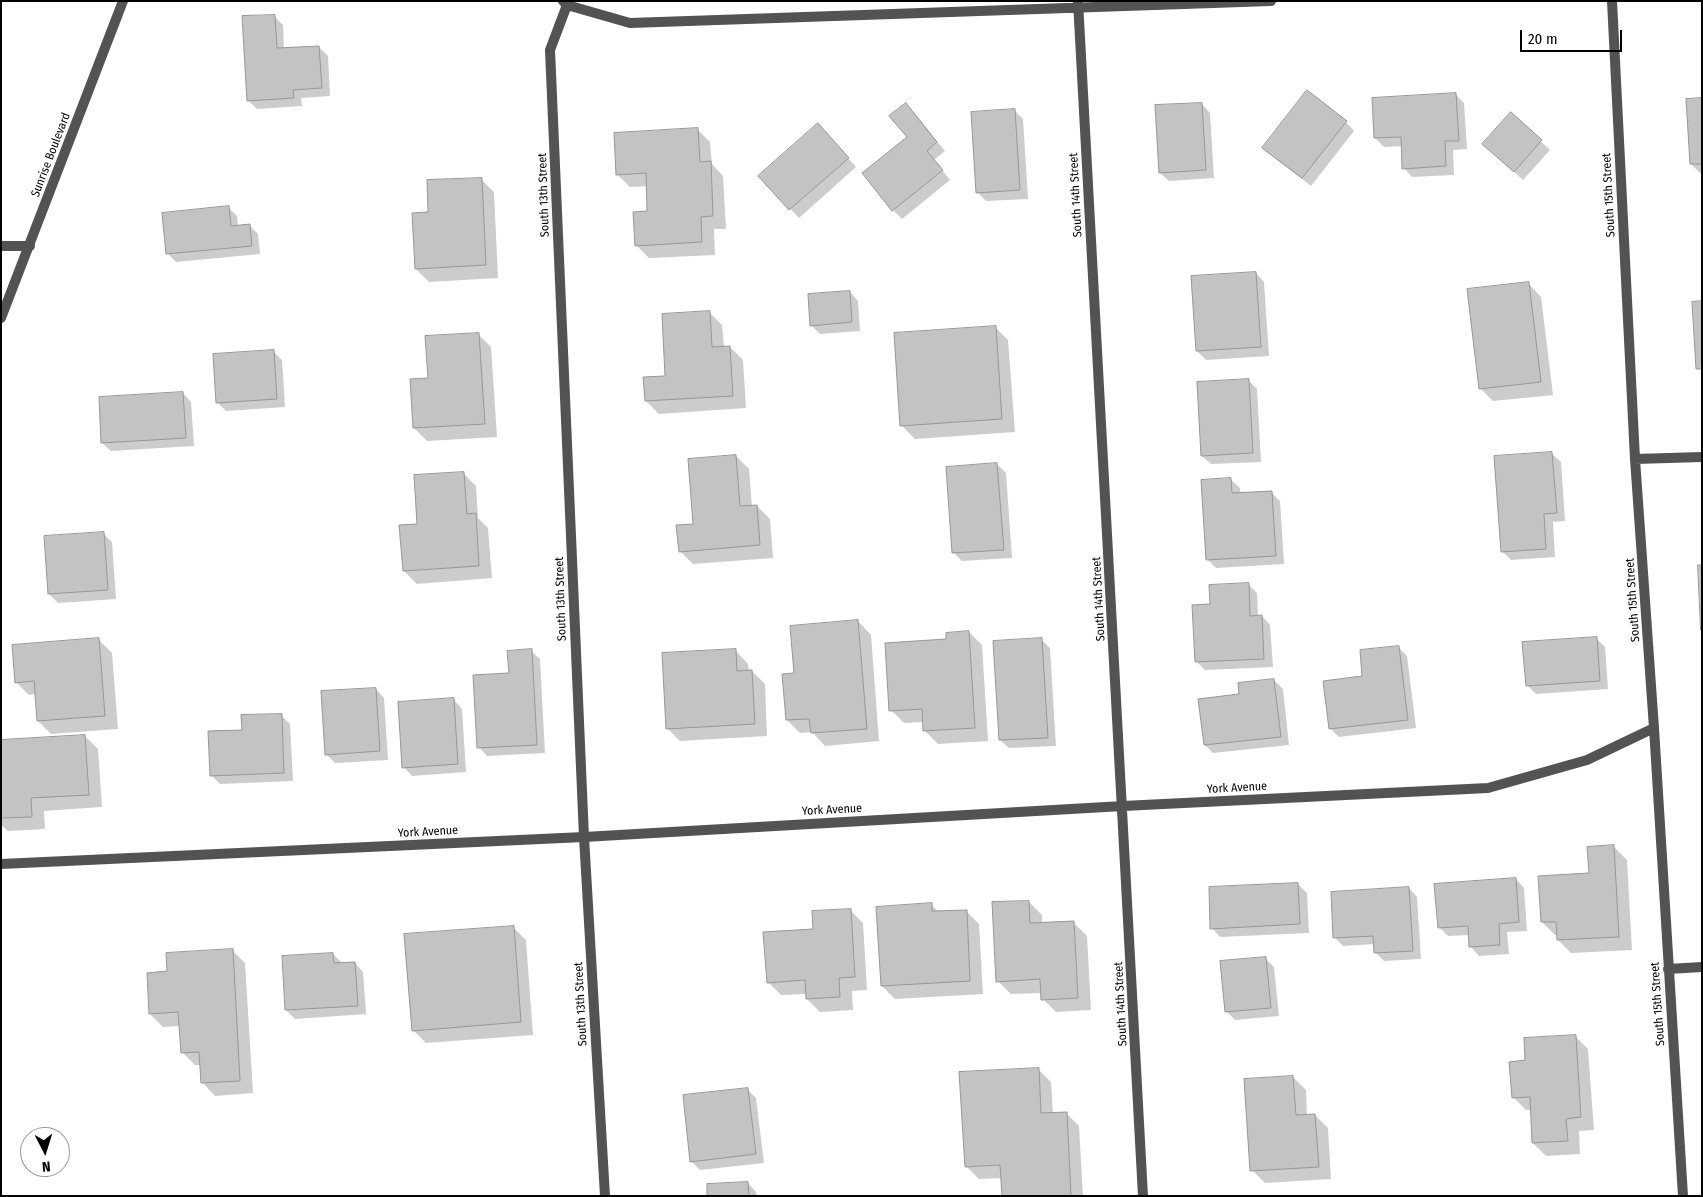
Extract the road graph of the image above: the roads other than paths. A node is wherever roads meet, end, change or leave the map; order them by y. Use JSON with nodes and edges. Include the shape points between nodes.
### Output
{"nodes":[{"id":1,"x":123,"y":1,"type":"edge"},
{"id":2,"x":1271,"y":1,"type":"edge"},
{"id":3,"x":1612,"y":1,"type":"edge"},
{"id":4,"x":565,"y":3,"type":"edge"},
{"id":5,"x":1079,"y":5,"type":"edge"},
{"id":6,"x":1,"y":246,"type":"edge"},
{"id":7,"x":30,"y":246,"type":"junction"},
{"id":8,"x":1,"y":318,"type":"edge"},
{"id":9,"x":1702,"y":457,"type":"edge"},
{"id":10,"x":1635,"y":460,"type":"junction"},
{"id":11,"x":1654,"y":728,"type":"junction"},
{"id":12,"x":1122,"y":806,"type":"junction"},
{"id":13,"x":584,"y":837,"type":"junction"},
{"id":14,"x":1,"y":864,"type":"edge"},
{"id":15,"x":1702,"y":967,"type":"edge"},
{"id":16,"x":1668,"y":969,"type":"junction"},
{"id":17,"x":605,"y":1196,"type":"edge"},
{"id":18,"x":1143,"y":1196,"type":"edge"},
{"id":19,"x":1683,"y":1196,"type":"edge"}],
"edges":[{"from":1,"to":7,"type":"street","name":"Sunrise Boulevard"},
{"from":2,"to":5,"type":"street"},
{"from":3,"to":10,"type":"street","name":"South 15th Street"},
{"from":4,"to":5,"type":"street","via":[[630,23]]},
{"from":4,"to":13,"type":"street","name":"South 13th Street","via":[[550,50]]},
{"from":5,"to":12,"type":"street","name":"South 14th Street"},
{"from":6,"to":7,"type":"street"},
{"from":7,"to":8,"type":"street","name":"Sunrise Boulevard"},
{"from":9,"to":10,"type":"street"},
{"from":10,"to":11,"type":"street","name":"South 15th Street"},
{"from":11,"to":12,"type":"street","name":"York Avenue","via":[[1587,760],[1488,788]]},
{"from":11,"to":16,"type":"street","name":"South 15th Street"},
{"from":12,"to":13,"type":"street","name":"York Avenue"},
{"from":12,"to":18,"type":"street","name":"South 14th Street"},
{"from":13,"to":14,"type":"street","name":"York Avenue"},
{"from":13,"to":17,"type":"street","name":"South 13th Street"},
{"from":15,"to":16,"type":"street"},
{"from":16,"to":19,"type":"street","name":"South 15th Street"}]}
